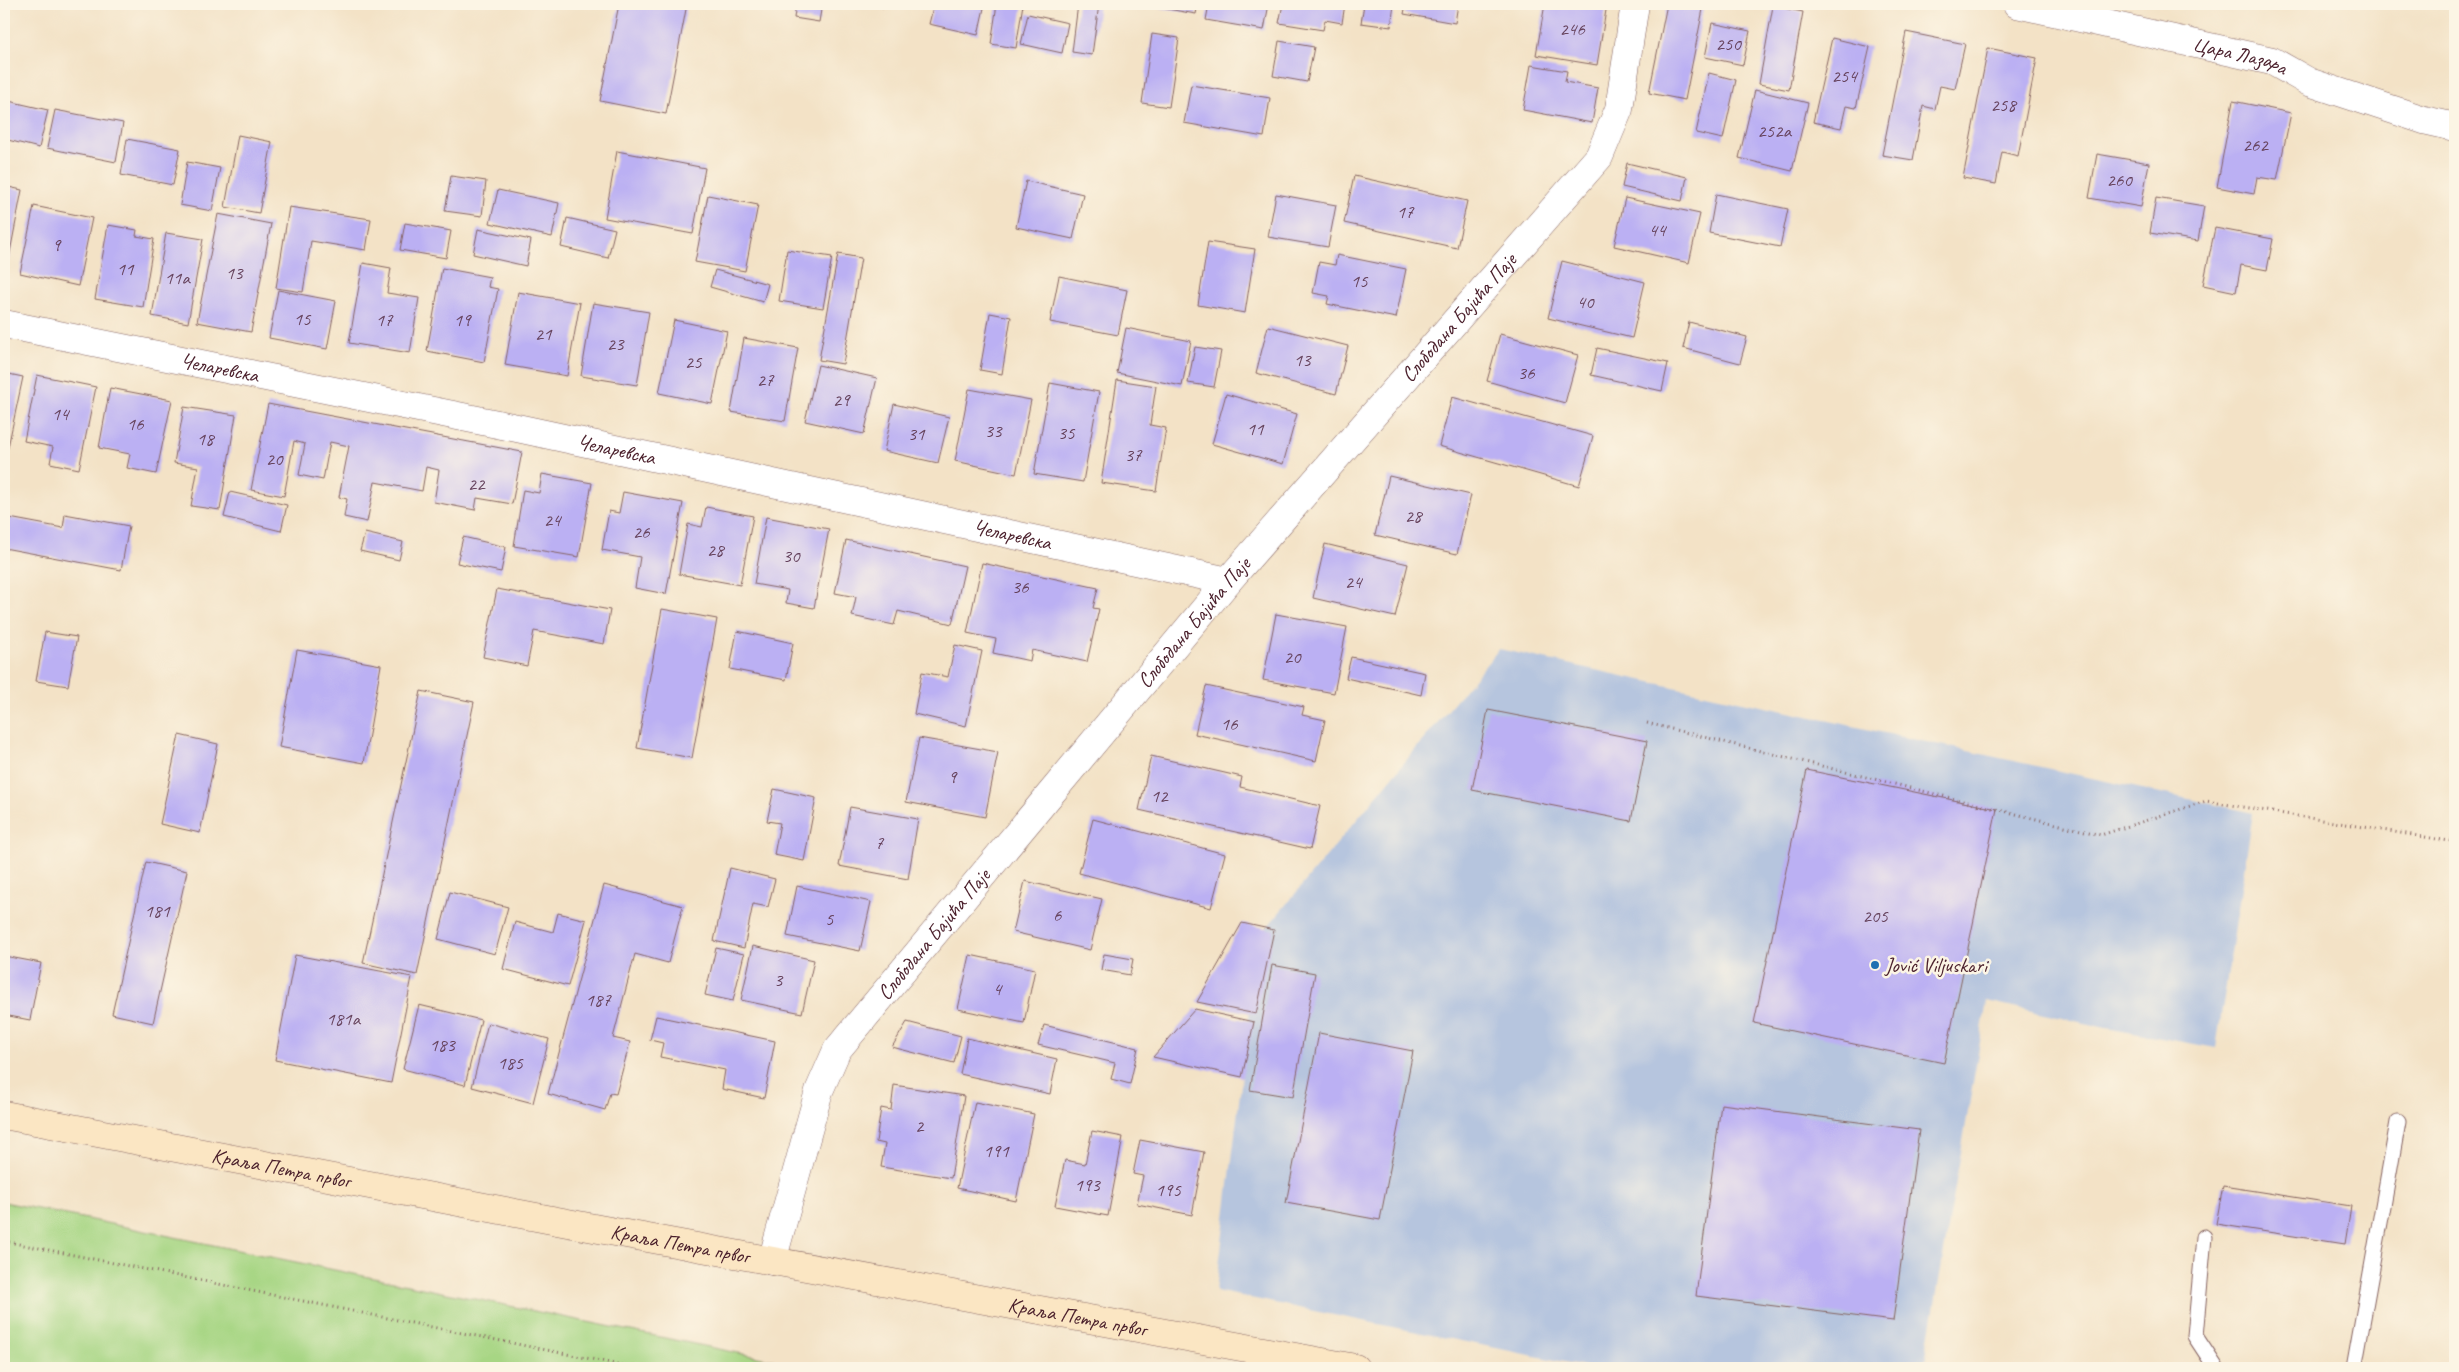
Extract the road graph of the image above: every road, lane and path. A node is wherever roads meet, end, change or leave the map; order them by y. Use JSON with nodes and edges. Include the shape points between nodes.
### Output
{"nodes":[{"id":1,"x":1635,"y":4,"type":"edge"},
{"id":2,"x":2018,"y":4,"type":"edge"},
{"id":3,"x":2455,"y":127,"type":"edge"},
{"id":4,"x":4,"y":324,"type":"edge"},
{"id":5,"x":1228,"y":581,"type":"junction"},
{"id":6,"x":1647,"y":723,"type":"dead end"},
{"id":7,"x":2455,"y":842,"type":"edge"},
{"id":8,"x":4,"y":1115,"type":"edge"},
{"id":9,"x":2398,"y":1122,"type":"dead end"},
{"id":10,"x":2204,"y":1237,"type":"dead end"},
{"id":11,"x":4,"y":1241,"type":"edge"},
{"id":12,"x":772,"y":1261,"type":"junction"},
{"id":13,"x":636,"y":1368,"type":"edge"},
{"id":14,"x":1355,"y":1368,"type":"edge"},
{"id":15,"x":2216,"y":1368,"type":"edge"},
{"id":16,"x":2354,"y":1368,"type":"edge"}],
"edges":[{"from":1,"to":5,"type":"street","name":"Слободана Бајића Паје","via":[[1619,109],[1599,157]]},
{"from":2,"to":3,"type":"street","name":"Цара Лазара","via":[[2272,61],[2309,82]]},
{"from":4,"to":5,"type":"street","name":"Челаревска","via":[[526,430]]},
{"from":5,"to":12,"type":"street","name":"Слободана Бајића Паје","via":[[837,1050],[819,1091]]},
{"from":6,"to":7,"type":"path","via":[[2101,835],[2206,801]]},
{"from":8,"to":12,"type":"main road","name":"Краља Петра првог"},
{"from":9,"to":16,"type":"lane"},
{"from":10,"to":15,"type":"lane","via":[[2195,1336]]},
{"from":11,"to":13,"type":"path"},
{"from":12,"to":14,"type":"main road","name":"Краља Петра првог"}]}
